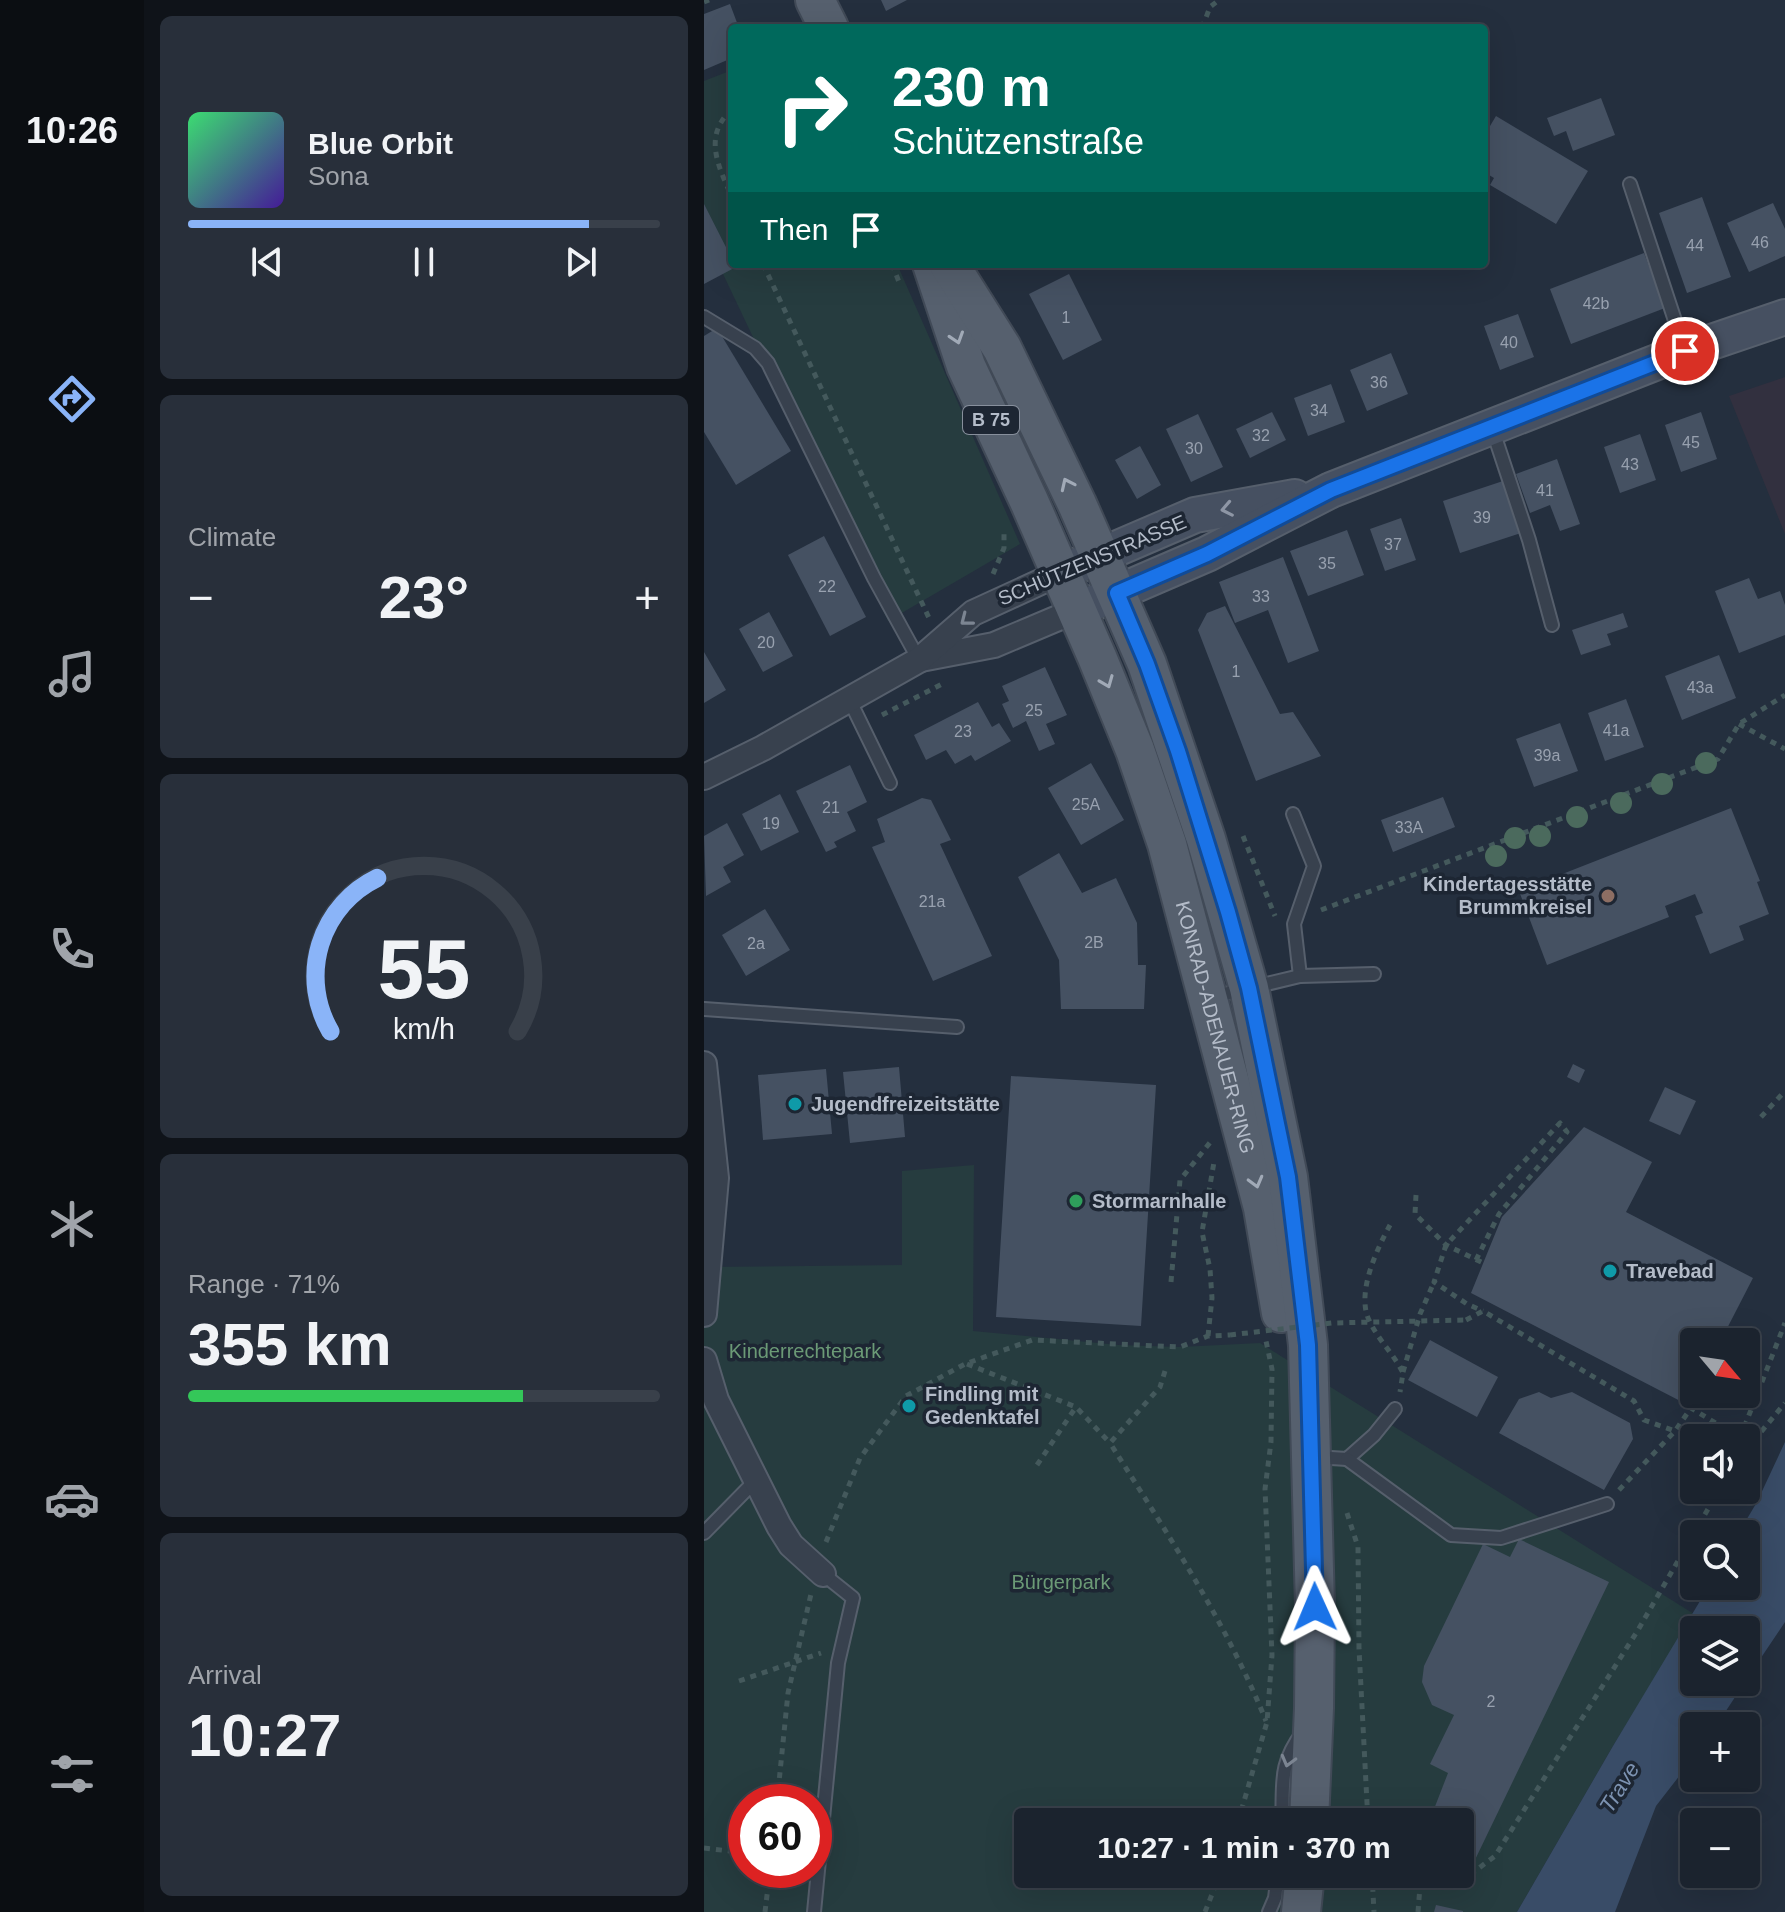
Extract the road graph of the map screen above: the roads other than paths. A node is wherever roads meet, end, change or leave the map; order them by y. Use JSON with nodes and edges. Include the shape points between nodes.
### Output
{"nodes":[{"id":1,"x":815,"y":0,"type":"edge"},
{"id":2,"x":827,"y":24,"type":"edge"},
{"id":3,"x":1630,"y":184,"type":"dead end"},
{"id":4,"x":933,"y":268,"type":"edge"},
{"id":5,"x":952,"y":268,"type":"edge"},
{"id":6,"x":704,"y":317,"type":"edge"},
{"id":7,"x":1785,"y":317,"type":"edge"},
{"id":8,"x":1685,"y":351,"type":"junction"},
{"id":9,"x":1492,"y":428,"type":"junction"},
{"id":10,"x":1331,"y":490,"type":"junction"},
{"id":11,"x":1100,"y":555,"type":"junction"},
{"id":12,"x":1060,"y":573,"type":"junction"},
{"id":13,"x":1117,"y":593,"type":"junction"},
{"id":14,"x":1077,"y":610,"type":"junction"},
{"id":15,"x":1552,"y":625,"type":"dead end"},
{"id":16,"x":919,"y":660,"type":"junction"},
{"id":17,"x":849,"y":699,"type":"junction"},
{"id":18,"x":704,"y":777,"type":"edge"},
{"id":19,"x":890,"y":783,"type":"dead end"},
{"id":20,"x":1293,"y":814,"type":"dead end"},
{"id":21,"x":1374,"y":974,"type":"dead end"},
{"id":22,"x":1300,"y":976,"type":"junction"},
{"id":23,"x":1249,"y":988,"type":"junction"},
{"id":24,"x":1209,"y":997,"type":"junction"},
{"id":25,"x":704,"y":1009,"type":"edge"},
{"id":26,"x":957,"y":1027,"type":"dead end"},
{"id":27,"x":704,"y":1064,"type":"edge"},
{"id":28,"x":704,"y":1314,"type":"edge"},
{"id":29,"x":704,"y":1360,"type":"edge"},
{"id":30,"x":1395,"y":1409,"type":"road end"},
{"id":31,"x":1309,"y":1457,"type":"junction"},
{"id":32,"x":1347,"y":1459,"type":"junction"},
{"id":33,"x":756,"y":1480,"type":"junction"},
{"id":34,"x":1607,"y":1504,"type":"road end"},
{"id":35,"x":704,"y":1533,"type":"edge"},
{"id":36,"x":819,"y":1572,"type":"joint"},
{"id":37,"x":1314,"y":1708,"type":"junction"},
{"id":38,"x":1283,"y":1808,"type":"edge"},
{"id":39,"x":1310,"y":1808,"type":"edge"},
{"id":40,"x":1276,"y":1888,"type":"edge"},
{"id":41,"x":1304,"y":1888,"type":"edge"},
{"id":42,"x":814,"y":1912,"type":"edge"},
{"id":43,"x":1269,"y":1912,"type":"edge"},
{"id":44,"x":1301,"y":1912,"type":"edge"}],
"edges":[{"from":1,"to":2,"type":"main road"},
{"from":3,"to":8,"type":"lane"},
{"from":4,"to":12,"type":"main road","number":"B 75","one_way":true,"via":[[966,366]]},
{"from":11,"to":5,"type":"main road","number":"B 75","one_way":true,"via":[[1002,348]]},
{"from":6,"to":16,"type":"lane","via":[[755,348],[768,363]]},
{"from":7,"to":8,"type":"street","name":"SCHÜTZENSTRASSE"},
{"from":8,"to":9,"type":"street","name":"SCHÜTZENSTRASSE"},
{"from":9,"to":10,"type":"street","name":"SCHÜTZENSTRASSE"},
{"from":9,"to":15,"type":"lane"},
{"from":10,"to":11,"type":"street","name":"SCHÜTZENSTRASSE","one_way":true,"via":[[1195,515]]},
{"from":10,"to":13,"type":"street","name":"SCHÜTZENSTRASSE"},
{"from":11,"to":12,"type":"street","name":"SCHÜTZENSTRASSE"},
{"from":11,"to":13,"type":"main road","number":"B 75"},
{"from":12,"to":14,"type":"main road","number":"B 75"},
{"from":12,"to":16,"type":"street","name":"SCHÜTZENSTRASSE","one_way":true,"via":[[973,613]]},
{"from":13,"to":14,"type":"street","name":"SCHÜTZENSTRASSE"},
{"from":13,"to":23,"type":"main road","name":"KONRAD-ADENAUER-RING","number":"B 75","via":[[1178,751]]},
{"from":14,"to":16,"type":"street","name":"SCHÜTZENSTRASSE","via":[[994,645]]},
{"from":14,"to":24,"type":"main road","name":"KONRAD-ADENAUER-RING","number":"B 75","one_way":true,"via":[[1135,750]]},
{"from":16,"to":17,"type":"street","name":"SCHÜTZENSTRASSE"},
{"from":17,"to":18,"type":"street","name":"SCHÜTZENSTRASSE"},
{"from":17,"to":19,"type":"lane"},
{"from":20,"to":22,"type":"lane","via":[[1314,866],[1294,924]]},
{"from":21,"to":22,"type":"lane"},
{"from":22,"to":23,"type":"lane"},
{"from":23,"to":24,"type":"lane"},
{"from":23,"to":31,"type":"main road","name":"KONRAD-ADENAUER-RING","number":"B 75","via":[[1298,1252],[1308,1345]]},
{"from":24,"to":31,"type":"main road","name":"KONRAD-ADENAUER-RING","number":"B 75","one_way":true,"via":[[1263,1208]]},
{"from":25,"to":26,"type":"lane"},
{"from":27,"to":28,"type":"street","via":[[716,1181]]},
{"from":29,"to":33,"type":"street","via":[[716,1400]]},
{"from":30,"to":32,"type":"lane"},
{"from":31,"to":32,"type":"lane"},
{"from":31,"to":37,"type":"main road","name":"KONRAD-ADENAUER-RING","number":"B 75"},
{"from":32,"to":34,"type":"lane","via":[[1451,1535],[1501,1538]]},
{"from":33,"to":35,"type":"lane"},
{"from":33,"to":36,"type":"street","via":[[791,1545]]},
{"from":36,"to":42,"type":"lane","via":[[853,1598],[841,1647]]},
{"from":37,"to":38,"type":"lane","one_way":true,"via":[[1285,1762]]},
{"from":37,"to":39,"type":"main road","name":"KONRAD-ADENAUER-RING","number":"B 75"},
{"from":40,"to":43,"type":"lane"},
{"from":41,"to":44,"type":"main road"}]}
